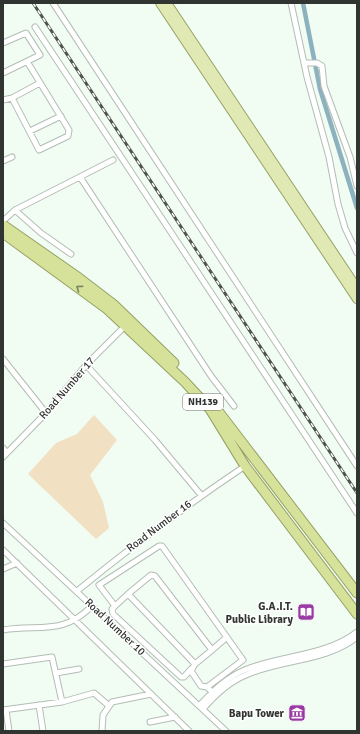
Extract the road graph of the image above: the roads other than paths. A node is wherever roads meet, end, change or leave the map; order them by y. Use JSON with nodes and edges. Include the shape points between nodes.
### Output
{"nodes":[{"id":1,"x":52,"y":3,"type":"edge"},
{"id":2,"x":160,"y":3,"type":"edge"},
{"id":3,"x":167,"y":3,"type":"edge"},
{"id":4,"x":291,"y":3,"type":"edge"},
{"id":5,"x":35,"y":27,"type":"dead end"},
{"id":6,"x":3,"y":43,"type":"edge"},
{"id":7,"x":28,"y":63,"type":"junction"},
{"id":8,"x":304,"y":63,"type":"junction"},
{"id":9,"x":3,"y":73,"type":"edge"},
{"id":10,"x":40,"y":83,"type":"junction"},
{"id":11,"x":12,"y":98,"type":"junction"},
{"id":12,"x":3,"y":100,"type":"edge"},
{"id":13,"x":61,"y":116,"type":"junction"},
{"id":14,"x":30,"y":131,"type":"junction"},
{"id":15,"x":12,"y":157,"type":"dead end"},
{"id":16,"x":113,"y":160,"type":"dead end"},
{"id":17,"x":3,"y":161,"type":"edge"},
{"id":18,"x":80,"y":177,"type":"junction"},
{"id":19,"x":357,"y":186,"type":"edge"},
{"id":20,"x":15,"y":210,"type":"junction"},
{"id":21,"x":4,"y":228,"type":"edge"},
{"id":22,"x":357,"y":253,"type":"edge"},
{"id":23,"x":71,"y":254,"type":"dead end"},
{"id":24,"x":357,"y":288,"type":"edge"},
{"id":25,"x":357,"y":299,"type":"edge"},
{"id":26,"x":129,"y":323,"type":"junction"},
{"id":27,"x":3,"y":359,"type":"edge"},
{"id":28,"x":86,"y":365,"type":"junction"},
{"id":29,"x":234,"y":406,"type":"dead end"},
{"id":30,"x":46,"y":413,"type":"junction"},
{"id":31,"x":3,"y":448,"type":"edge"},
{"id":32,"x":5,"y":455,"type":"edge"},
{"id":33,"x":243,"y":455,"type":"junction"},
{"id":34,"x":357,"y":466,"type":"edge"},
{"id":35,"x":201,"y":496,"type":"junction"},
{"id":36,"x":357,"y":513,"type":"edge"},
{"id":37,"x":3,"y":522,"type":"edge"},
{"id":38,"x":3,"y":550,"type":"edge"},
{"id":39,"x":6,"y":555,"type":"edge"},
{"id":40,"x":17,"y":563,"type":"junction"},
{"id":41,"x":3,"y":569,"type":"edge"},
{"id":42,"x":77,"y":591,"type":"junction"},
{"id":43,"x":128,"y":594,"type":"junction"},
{"id":44,"x":357,"y":594,"type":"edge"},
{"id":45,"x":357,"y":604,"type":"edge"},
{"id":46,"x":92,"y":606,"type":"junction"},
{"id":47,"x":115,"y":606,"type":"junction"},
{"id":48,"x":357,"y":614,"type":"edge"},
{"id":49,"x":75,"y":620,"type":"junction"},
{"id":50,"x":3,"y":630,"type":"edge"},
{"id":51,"x":357,"y":632,"type":"edge"},
{"id":52,"x":227,"y":637,"type":"junction"},
{"id":53,"x":357,"y":637,"type":"edge"},
{"id":54,"x":212,"y":650,"type":"junction"},
{"id":55,"x":324,"y":651,"type":"junction"},
{"id":56,"x":3,"y":664,"type":"edge"},
{"id":57,"x":195,"y":664,"type":"junction"},
{"id":58,"x":191,"y":669,"type":"junction"},
{"id":59,"x":79,"y":670,"type":"dead end"},
{"id":60,"x":56,"y":673,"type":"junction"},
{"id":61,"x":207,"y":687,"type":"junction"},
{"id":62,"x":151,"y":694,"type":"junction"},
{"id":63,"x":214,"y":694,"type":"junction"},
{"id":64,"x":62,"y":702,"type":"junction"},
{"id":65,"x":39,"y":705,"type":"junction"},
{"id":66,"x":108,"y":706,"type":"junction"},
{"id":67,"x":201,"y":708,"type":"junction"},
{"id":68,"x":5,"y":710,"type":"edge"},
{"id":69,"x":175,"y":717,"type":"junction"},
{"id":70,"x":150,"y":722,"type":"dead end"},
{"id":71,"x":219,"y":729,"type":"edge"},
{"id":72,"x":9,"y":731,"type":"edge"},
{"id":73,"x":43,"y":731,"type":"edge"},
{"id":74,"x":102,"y":731,"type":"edge"},
{"id":75,"x":189,"y":731,"type":"edge"},
{"id":76,"x":226,"y":731,"type":"edge"}],
"edges":[{"from":1,"to":34,"type":"street"},
{"from":2,"to":25,"type":"main road"},
{"from":3,"to":24,"type":"main road"},
{"from":4,"to":8,"type":"street"},
{"from":5,"to":36,"type":"street"},
{"from":6,"to":7,"type":"street","via":[[28,34],[40,55]]},
{"from":7,"to":9,"type":"street"},
{"from":7,"to":10,"type":"street"},
{"from":8,"to":19,"type":"street","via":[[315,63],[322,67],[324,86],[350,156]]},
{"from":8,"to":22,"type":"street","via":[[341,217]]},
{"from":10,"to":11,"type":"street"},
{"from":10,"to":13,"type":"street"},
{"from":11,"to":12,"type":"street"},
{"from":11,"to":14,"type":"street"},
{"from":13,"to":14,"type":"street"},
{"from":13,"to":14,"type":"street","via":[[69,130],[68,136],[41,150],[37,148]]},
{"from":15,"to":17,"type":"street"},
{"from":16,"to":18,"type":"street"},
{"from":18,"to":20,"type":"street"},
{"from":18,"to":29,"type":"street","via":[[211,376]]},
{"from":20,"to":21,"type":"street"},
{"from":20,"to":23,"type":"street","via":[[41,233]]},
{"from":21,"to":26,"type":"highway","number":"NH139","via":[[79,278]]},
{"from":26,"to":28,"type":"street","name":"Road Number 17"},
{"from":26,"to":33,"type":"highway","number":"NH139","via":[[212,403]]},
{"from":27,"to":30,"type":"street"},
{"from":28,"to":30,"type":"street","name":"Road Number 17"},
{"from":28,"to":35,"type":"street","via":[[155,440]]},
{"from":30,"to":32,"type":"street","name":"Road Number 17"},
{"from":31,"to":32,"type":"street"},
{"from":33,"to":35,"type":"street","name":"Road Number 16"},
{"from":33,"to":44,"type":"highway","number":"NH139"},
{"from":33,"to":45,"type":"highway"},
{"from":33,"to":48,"type":"highway","number":"NH139"},
{"from":35,"to":42,"type":"street","name":"Road Number 16"},
{"from":37,"to":42,"type":"street","name":"Road Number 10"},
{"from":38,"to":39,"type":"street"},
{"from":39,"to":40,"type":"street"},
{"from":40,"to":41,"type":"street"},
{"from":40,"to":49,"type":"street"},
{"from":42,"to":46,"type":"street","name":"Road Number 10"},
{"from":43,"to":47,"type":"street"},
{"from":43,"to":54,"type":"street","via":[[150,575],[155,576]]},
{"from":43,"to":57,"type":"street"},
{"from":46,"to":49,"type":"street"},
{"from":46,"to":67,"type":"street","name":"Road Number 10"},
{"from":47,"to":52,"type":"street","via":[[100,588],[100,583],[162,546]]},
{"from":47,"to":58,"type":"street","via":[[113,614],[181,677]]},
{"from":49,"to":50,"type":"street","via":[[62,625]]},
{"from":49,"to":62,"type":"street"},
{"from":51,"to":55,"type":"street"},
{"from":52,"to":54,"type":"street"},
{"from":52,"to":61,"type":"street","via":[[242,661]]},
{"from":53,"to":55,"type":"street","via":[[344,646]]},
{"from":54,"to":57,"type":"street"},
{"from":55,"to":63,"type":"street","via":[[252,672]]},
{"from":56,"to":60,"type":"street","via":[[51,657]]},
{"from":57,"to":58,"type":"street"},
{"from":58,"to":61,"type":"street","via":[[201,686]]},
{"from":59,"to":60,"type":"street"},
{"from":60,"to":64,"type":"street"},
{"from":61,"to":63,"type":"street"},
{"from":62,"to":66,"type":"street","via":[[116,700]]},
{"from":62,"to":69,"type":"street"},
{"from":63,"to":67,"type":"street"},
{"from":64,"to":65,"type":"street"},
{"from":64,"to":66,"type":"street","via":[[94,693]]},
{"from":65,"to":68,"type":"street"},
{"from":65,"to":73,"type":"street"},
{"from":66,"to":74,"type":"street","via":[[103,715]]},
{"from":67,"to":71,"type":"street","name":"Road Number 10"},
{"from":68,"to":72,"type":"street"},
{"from":69,"to":70,"type":"street"},
{"from":69,"to":75,"type":"street"},
{"from":71,"to":76,"type":"street","name":"Road Number 10"}]}
